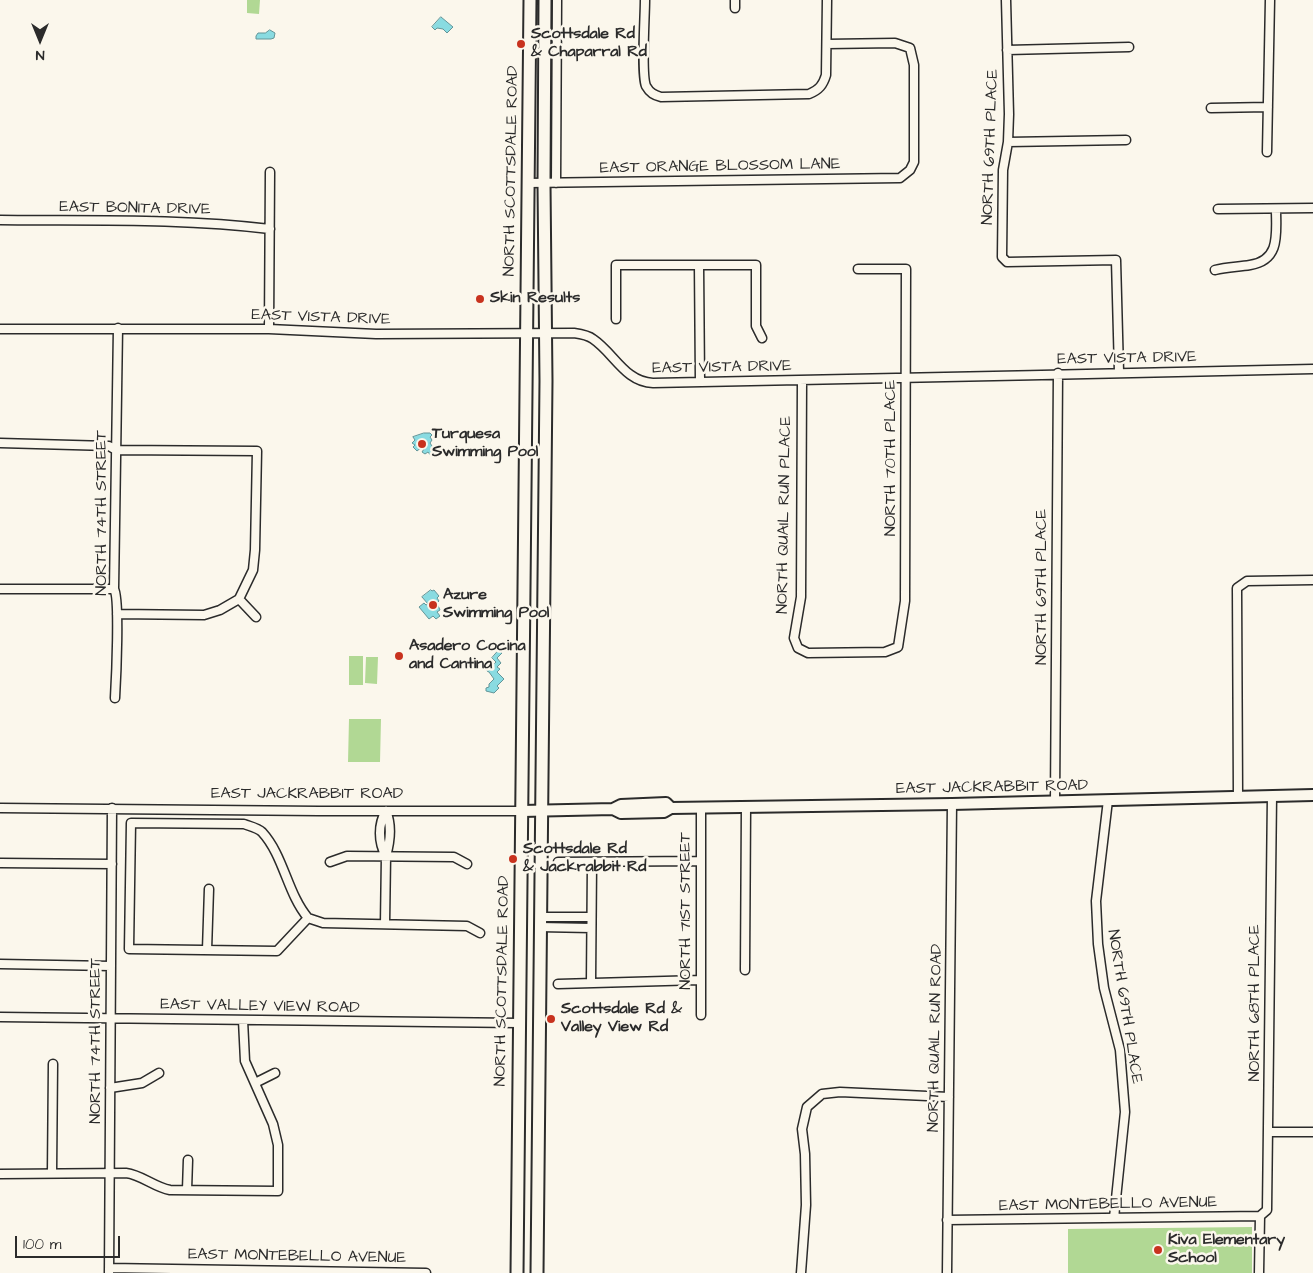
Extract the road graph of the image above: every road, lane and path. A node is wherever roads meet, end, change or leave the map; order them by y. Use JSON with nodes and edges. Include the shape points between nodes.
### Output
{"nodes":[{"id":1,"x":530,"y":0,"type":"edge"},
{"id":2,"x":545,"y":0,"type":"edge"},
{"id":3,"x":557,"y":0,"type":"edge"},
{"id":4,"x":645,"y":0,"type":"edge"},
{"id":5,"x":827,"y":0,"type":"edge"},
{"id":6,"x":1006,"y":0,"type":"edge"},
{"id":7,"x":1270,"y":0,"type":"edge"},
{"id":8,"x":827,"y":44,"type":"junction"},
{"id":9,"x":1129,"y":47,"type":"dead end"},
{"id":10,"x":1007,"y":50,"type":"junction"},
{"id":11,"x":1268,"y":106,"type":"junction"},
{"id":12,"x":1211,"y":108,"type":"dead end"},
{"id":13,"x":1126,"y":140,"type":"dead end"},
{"id":14,"x":1008,"y":142,"type":"junction"},
{"id":15,"x":1268,"y":152,"type":"dead end"},
{"id":16,"x":270,"y":172,"type":"dead end"},
{"id":17,"x":528,"y":184,"type":"junction"},
{"id":18,"x":550,"y":184,"type":"junction"},
{"id":19,"x":1313,"y":208,"type":"edge"},
{"id":20,"x":1276,"y":209,"type":"junction"},
{"id":21,"x":1218,"y":210,"type":"dead end"},
{"id":22,"x":0,"y":220,"type":"edge"},
{"id":23,"x":270,"y":229,"type":"junction"},
{"id":24,"x":700,"y":265,"type":"junction"},
{"id":25,"x":858,"y":269,"type":"dead end"},
{"id":26,"x":1215,"y":270,"type":"dead end"},
{"id":27,"x":616,"y":319,"type":"dead end"},
{"id":28,"x":118,"y":328,"type":"junction"},
{"id":29,"x":0,"y":329,"type":"edge"},
{"id":30,"x":269,"y":329,"type":"junction"},
{"id":31,"x":526,"y":333,"type":"junction"},
{"id":32,"x":545,"y":333,"type":"junction"},
{"id":33,"x":762,"y":338,"type":"dead end"},
{"id":34,"x":1313,"y":369,"type":"edge"},
{"id":35,"x":1119,"y":372,"type":"junction"},
{"id":36,"x":1058,"y":373,"type":"junction"},
{"id":37,"x":907,"y":379,"type":"junction"},
{"id":38,"x":802,"y":381,"type":"junction"},
{"id":39,"x":700,"y":382,"type":"junction"},
{"id":40,"x":0,"y":443,"type":"edge"},
{"id":41,"x":116,"y":450,"type":"junction"},
{"id":42,"x":1313,"y":580,"type":"edge"},
{"id":43,"x":524,"y":588,"type":"junction"},
{"id":44,"x":0,"y":589,"type":"edge"},
{"id":45,"x":114,"y":589,"type":"junction"},
{"id":46,"x":544,"y":591,"type":"junction"},
{"id":47,"x":239,"y":599,"type":"junction"},
{"id":48,"x":117,"y":614,"type":"junction"},
{"id":49,"x":256,"y":617,"type":"dead end"},
{"id":50,"x":523,"y":642,"type":"junction"},
{"id":51,"x":544,"y":642,"type":"junction"},
{"id":52,"x":798,"y":648,"type":"joint"},
{"id":53,"x":115,"y":698,"type":"dead end"},
{"id":54,"x":1313,"y":795,"type":"edge"},
{"id":55,"x":1238,"y":796,"type":"junction"},
{"id":56,"x":1272,"y":796,"type":"junction"},
{"id":57,"x":1108,"y":800,"type":"junction"},
{"id":58,"x":1055,"y":801,"type":"junction"},
{"id":59,"x":952,"y":804,"type":"junction"},
{"id":60,"x":746,"y":807,"type":"junction"},
{"id":61,"x":0,"y":808,"type":"edge"},
{"id":62,"x":112,"y":808,"type":"junction"},
{"id":63,"x":701,"y":808,"type":"junction"},
{"id":64,"x":386,"y":810,"type":"junction"},
{"id":65,"x":541,"y":810,"type":"junction"},
{"id":66,"x":522,"y":811,"type":"junction"},
{"id":67,"x":386,"y":856,"type":"junction"},
{"id":68,"x":700,"y":861,"type":"junction"},
{"id":69,"x":330,"y":862,"type":"dead end"},
{"id":70,"x":558,"y":862,"type":"dead end"},
{"id":71,"x":0,"y":863,"type":"edge"},
{"id":72,"x":592,"y":863,"type":"junction"},
{"id":73,"x":112,"y":864,"type":"junction"},
{"id":74,"x":467,"y":864,"type":"dead end"},
{"id":75,"x":209,"y":889,"type":"dead end"},
{"id":76,"x":591,"y":917,"type":"junction"},
{"id":77,"x":308,"y":918,"type":"junction"},
{"id":78,"x":540,"y":922,"type":"junction"},
{"id":79,"x":385,"y":924,"type":"junction"},
{"id":80,"x":591,"y":928,"type":"junction"},
{"id":81,"x":480,"y":932,"type":"dead end"},
{"id":82,"x":207,"y":950,"type":"junction"},
{"id":83,"x":0,"y":964,"type":"edge"},
{"id":84,"x":111,"y":966,"type":"junction"},
{"id":85,"x":745,"y":970,"type":"dead end"},
{"id":86,"x":700,"y":980,"type":"junction"},
{"id":87,"x":591,"y":982,"type":"junction"},
{"id":88,"x":558,"y":984,"type":"dead end"},
{"id":89,"x":701,"y":1015,"type":"dead end"},
{"id":90,"x":0,"y":1017,"type":"edge"},
{"id":91,"x":111,"y":1019,"type":"junction"},
{"id":92,"x":243,"y":1020,"type":"junction"},
{"id":93,"x":519,"y":1023,"type":"junction"},
{"id":94,"x":53,"y":1064,"type":"dead end"},
{"id":95,"x":159,"y":1073,"type":"dead end"},
{"id":96,"x":275,"y":1073,"type":"dead end"},
{"id":97,"x":256,"y":1083,"type":"junction"},
{"id":98,"x":110,"y":1088,"type":"junction"},
{"id":99,"x":949,"y":1097,"type":"junction"},
{"id":100,"x":1269,"y":1132,"type":"junction"},
{"id":101,"x":1313,"y":1132,"type":"edge"},
{"id":102,"x":188,"y":1160,"type":"dead end"},
{"id":103,"x":52,"y":1173,"type":"junction"},
{"id":104,"x":109,"y":1173,"type":"junction"},
{"id":105,"x":0,"y":1174,"type":"edge"},
{"id":106,"x":187,"y":1190,"type":"junction"},
{"id":107,"x":1260,"y":1216,"type":"junction"},
{"id":108,"x":1114,"y":1218,"type":"junction"},
{"id":109,"x":947,"y":1220,"type":"junction"},
{"id":110,"x":109,"y":1270,"type":"edge"},
{"id":111,"x":235,"y":1272,"type":"edge"},
{"id":112,"x":387,"y":1272,"type":"edge"},
{"id":113,"x":426,"y":1273,"type":"edge"},
{"id":114,"x":517,"y":1273,"type":"edge"},
{"id":115,"x":537,"y":1273,"type":"edge"},
{"id":116,"x":801,"y":1273,"type":"edge"},
{"id":117,"x":947,"y":1273,"type":"edge"},
{"id":118,"x":1259,"y":1273,"type":"edge"}],
"edges":[{"from":1,"to":17,"type":"main road","name":"NORTH SCOTTSDALE ROAD"},
{"from":2,"to":18,"type":"main road","name":"NORTH SCOTTSDALE ROAD"},
{"from":3,"to":18,"type":"street"},
{"from":4,"to":8,"type":"street","via":[[644,78],[649,91],[661,97],[816,92],[826,75]]},
{"from":5,"to":8,"type":"street"},
{"from":6,"to":10,"type":"street","name":"NORTH 69TH PLACE"},
{"from":7,"to":11,"type":"street"},
{"from":8,"to":18,"type":"street","name":"EAST ORANGE BLOSSOM LANE","via":[[895,43],[910,48],[914,65],[914,162],[900,178]]},
{"from":9,"to":10,"type":"street"},
{"from":10,"to":14,"type":"street","name":"NORTH 69TH PLACE"},
{"from":11,"to":12,"type":"street"},
{"from":11,"to":15,"type":"street"},
{"from":13,"to":14,"type":"street"},
{"from":14,"to":35,"type":"street","name":"NORTH 69TH PLACE","via":[[1003,170],[1002,257],[1007,262],[1116,260]]},
{"from":16,"to":23,"type":"street"},
{"from":17,"to":18,"type":"street","name":"EAST ORANGE BLOSSOM LANE"},
{"from":17,"to":31,"type":"main road","name":"NORTH SCOTTSDALE ROAD"},
{"from":18,"to":32,"type":"main road","name":"NORTH SCOTTSDALE ROAD"},
{"from":19,"to":20,"type":"street"},
{"from":20,"to":21,"type":"street"},
{"from":20,"to":26,"type":"street","via":[[1276,242],[1272,252],[1252,265]]},
{"from":22,"to":23,"type":"street","name":"EAST BONITA DRIVE","via":[[167,221]]},
{"from":23,"to":30,"type":"street"},
{"from":24,"to":27,"type":"street","via":[[616,265]]},
{"from":24,"to":33,"type":"street","via":[[756,265],[756,326]]},
{"from":24,"to":39,"type":"street"},
{"from":25,"to":37,"type":"street","name":"NORTH 70TH PLACE","via":[[906,269]]},
{"from":28,"to":29,"type":"street","name":"EAST VISTA DRIVE"},
{"from":28,"to":30,"type":"street","name":"EAST VISTA DRIVE"},
{"from":28,"to":41,"type":"street","name":"NORTH 74TH STREET"},
{"from":30,"to":31,"type":"street","name":"EAST VISTA DRIVE","via":[[376,334]]},
{"from":31,"to":32,"type":"street","name":"EAST VISTA DRIVE"},
{"from":31,"to":43,"type":"main road","name":"NORTH SCOTTSDALE ROAD"},
{"from":32,"to":39,"type":"street","name":"EAST VISTA DRIVE","via":[[574,333],[593,338],[633,378],[646,383]]},
{"from":32,"to":46,"type":"main road","name":"NORTH SCOTTSDALE ROAD"},
{"from":34,"to":35,"type":"street","name":"EAST VISTA DRIVE"},
{"from":35,"to":36,"type":"street","name":"EAST VISTA DRIVE"},
{"from":36,"to":37,"type":"street","name":"EAST VISTA DRIVE"},
{"from":36,"to":58,"type":"street","name":"NORTH 69TH PLACE"},
{"from":37,"to":38,"type":"street","name":"EAST VISTA DRIVE"},
{"from":37,"to":52,"type":"street","name":"NORTH 70TH PLACE","via":[[905,601],[898,647],[885,652],[808,653]]},
{"from":38,"to":39,"type":"street","name":"EAST VISTA DRIVE"},
{"from":38,"to":52,"type":"street","name":"NORTH QUAIL RUN PLACE","via":[[801,597],[794,638]]},
{"from":40,"to":41,"type":"street","via":[[109,446]]},
{"from":41,"to":45,"type":"street","name":"NORTH 74TH STREET"},
{"from":41,"to":47,"type":"street","via":[[256,452],[256,550],[253,570]]},
{"from":42,"to":55,"type":"street","via":[[1247,581],[1237,588]]},
{"from":43,"to":46,"type":"main road"},
{"from":43,"to":50,"type":"main road","name":"NORTH SCOTTSDALE ROAD"},
{"from":44,"to":45,"type":"street"},
{"from":45,"to":48,"type":"street","name":"NORTH 74TH STREET"},
{"from":46,"to":51,"type":"main road","name":"NORTH SCOTTSDALE ROAD"},
{"from":47,"to":48,"type":"street","via":[[204,615]]},
{"from":47,"to":49,"type":"street"},
{"from":48,"to":53,"type":"street","name":"NORTH 74TH STREET"},
{"from":50,"to":51,"type":"main road"},
{"from":50,"to":66,"type":"main road","name":"NORTH SCOTTSDALE ROAD"},
{"from":51,"to":65,"type":"main road","name":"NORTH SCOTTSDALE ROAD"},
{"from":54,"to":56,"type":"street","name":"EAST JACKRABBIT ROAD"},
{"from":55,"to":56,"type":"street","name":"EAST JACKRABBIT ROAD"},
{"from":55,"to":57,"type":"street","name":"EAST JACKRABBIT ROAD"},
{"from":56,"to":100,"type":"street","name":"NORTH 68TH PLACE"},
{"from":57,"to":58,"type":"street","name":"EAST JACKRABBIT ROAD"},
{"from":57,"to":108,"type":"street","name":"NORTH 69TH PLACE","via":[[1096,901],[1104,988],[1120,1050],[1125,1112]]},
{"from":58,"to":59,"type":"street","name":"EAST JACKRABBIT ROAD"},
{"from":59,"to":60,"type":"street","name":"EAST JACKRABBIT ROAD"},
{"from":59,"to":99,"type":"street","name":"NORTH QUAIL RUN ROAD"},
{"from":60,"to":63,"type":"street","name":"EAST JACKRABBIT ROAD"},
{"from":60,"to":85,"type":"street"},
{"from":61,"to":62,"type":"street","name":"EAST JACKRABBIT ROAD"},
{"from":62,"to":64,"type":"street","name":"EAST JACKRABBIT ROAD"},
{"from":62,"to":73,"type":"street","name":"NORTH 74TH STREET"},
{"from":63,"to":65,"type":"street","name":"EAST JACKRABBIT ROAD","via":[[672,808],[666,803],[621,805],[613,809]]},
{"from":63,"to":68,"type":"street","name":"NORTH 71ST STREET"},
{"from":64,"to":66,"type":"street","name":"EAST JACKRABBIT ROAD"},
{"from":64,"to":67,"type":"street","via":[[381,819],[381,847]]},
{"from":65,"to":66,"type":"street","name":"EAST JACKRABBIT ROAD"},
{"from":65,"to":78,"type":"main road","name":"NORTH SCOTTSDALE ROAD"},
{"from":66,"to":93,"type":"main road","name":"NORTH SCOTTSDALE ROAD"},
{"from":67,"to":69,"type":"street","via":[[347,856]]},
{"from":67,"to":74,"type":"street","via":[[454,857]]},
{"from":67,"to":79,"type":"street"},
{"from":68,"to":72,"type":"street"},
{"from":68,"to":86,"type":"street","name":"NORTH 71ST STREET"},
{"from":70,"to":72,"type":"street"},
{"from":71,"to":73,"type":"street"},
{"from":72,"to":76,"type":"street"},
{"from":73,"to":84,"type":"street","name":"NORTH 74TH STREET"},
{"from":75,"to":82,"type":"street"},
{"from":76,"to":78,"type":"street"},
{"from":76,"to":80,"type":"street"},
{"from":77,"to":79,"type":"street","via":[[323,923]]},
{"from":77,"to":82,"type":"street","via":[[277,950]]},
{"from":77,"to":82,"type":"street","via":[[300,908],[280,860],[261,831],[244,824],[130,823],[129,949]]},
{"from":78,"to":80,"type":"street"},
{"from":78,"to":115,"type":"main road","name":"NORTH SCOTTSDALE ROAD"},
{"from":79,"to":81,"type":"street","via":[[467,926]]},
{"from":80,"to":87,"type":"street"},
{"from":83,"to":84,"type":"street"},
{"from":84,"to":91,"type":"street","name":"NORTH 74TH STREET"},
{"from":86,"to":87,"type":"street"},
{"from":86,"to":89,"type":"street","name":"NORTH 71ST STREET"},
{"from":87,"to":88,"type":"street"},
{"from":90,"to":91,"type":"street","name":"EAST VALLEY VIEW ROAD"},
{"from":91,"to":92,"type":"street","name":"EAST VALLEY VIEW ROAD"},
{"from":91,"to":98,"type":"street","name":"NORTH 74TH STREET"},
{"from":92,"to":93,"type":"street","name":"EAST VALLEY VIEW ROAD"},
{"from":92,"to":97,"type":"street","via":[[245,1062]]},
{"from":93,"to":114,"type":"main road","name":"NORTH SCOTTSDALE ROAD"},
{"from":94,"to":103,"type":"street"},
{"from":95,"to":98,"type":"street","via":[[142,1083]]},
{"from":96,"to":97,"type":"street"},
{"from":97,"to":106,"type":"street","via":[[278,1145],[278,1191]]},
{"from":98,"to":104,"type":"street","name":"NORTH 74TH STREET"},
{"from":99,"to":109,"type":"street","name":"NORTH QUAIL RUN ROAD"},
{"from":99,"to":116,"type":"street","via":[[840,1092],[822,1094],[807,1108],[802,1129],[806,1205]]},
{"from":100,"to":101,"type":"street"},
{"from":100,"to":107,"type":"street","name":"NORTH 68TH PLACE","via":[[1267,1210]]},
{"from":102,"to":106,"type":"street"},
{"from":103,"to":104,"type":"street"},
{"from":103,"to":105,"type":"street"},
{"from":104,"to":106,"type":"street","via":[[135,1174],[163,1189]]},
{"from":104,"to":110,"type":"street","name":"NORTH 74TH STREET"},
{"from":107,"to":108,"type":"street","name":"EAST MONTEBELLO AVENUE"},
{"from":107,"to":118,"type":"street"},
{"from":108,"to":109,"type":"street","name":"EAST MONTEBELLO AVENUE"},
{"from":109,"to":117,"type":"street","name":"NORTH QUAIL RUN ROAD"},
{"from":110,"to":111,"type":"street","name":"EAST MONTEBELLO AVENUE"},
{"from":111,"to":112,"type":"street","name":"EAST MONTEBELLO AVENUE"},
{"from":112,"to":113,"type":"street","name":"EAST MONTEBELLO AVENUE"}]}
